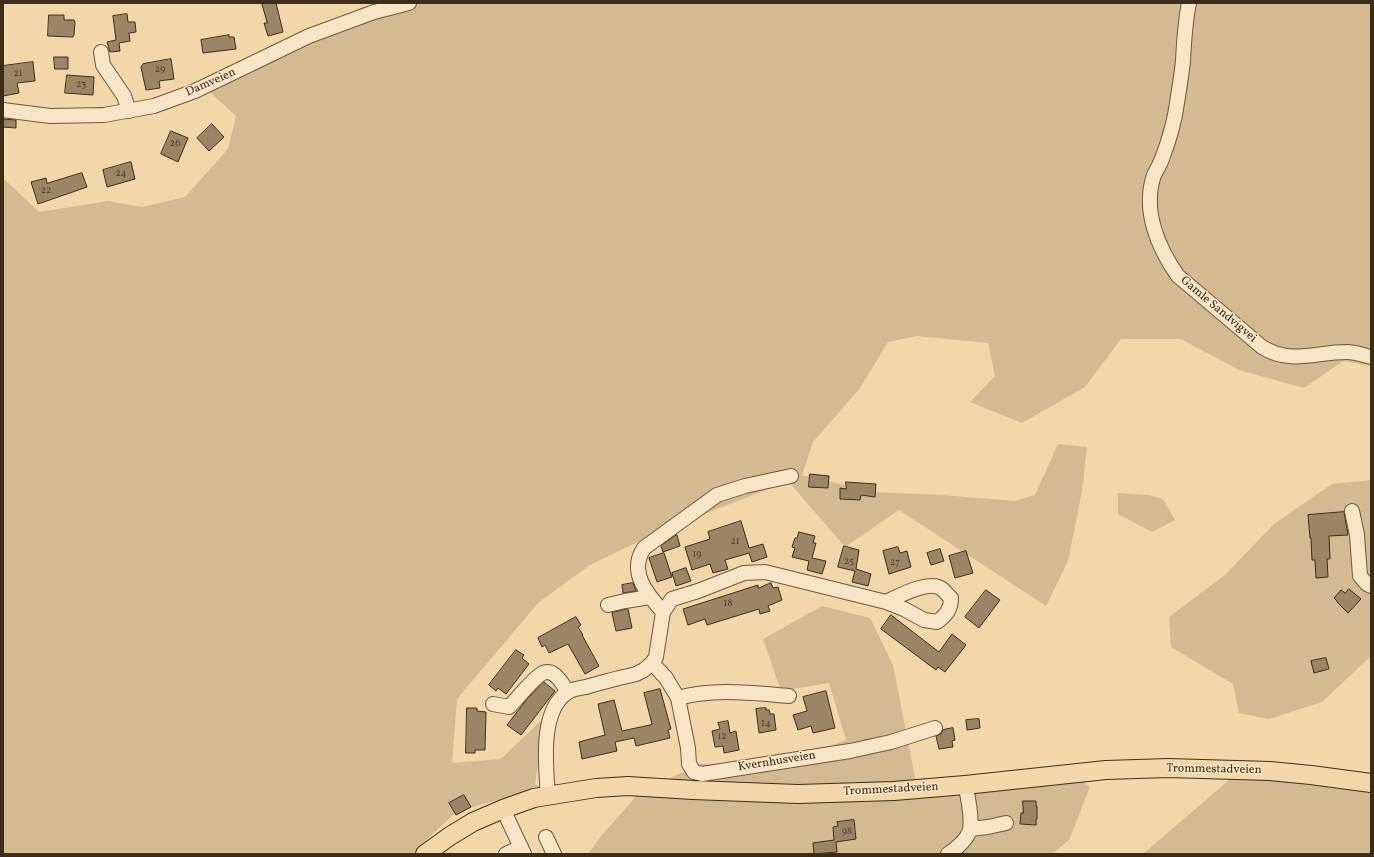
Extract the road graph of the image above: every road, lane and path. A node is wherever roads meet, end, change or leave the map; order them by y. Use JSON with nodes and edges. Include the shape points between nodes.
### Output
{"nodes":[{"id":1,"x":408,"y":3,"type":"edge"},
{"id":2,"x":1189,"y":3,"type":"edge"},
{"id":3,"x":101,"y":52,"type":"dead end"},
{"id":4,"x":3,"y":110,"type":"edge"},
{"id":5,"x":129,"y":112,"type":"junction"},
{"id":6,"x":1371,"y":357,"type":"edge"},
{"id":7,"x":791,"y":476,"type":"dead end"},
{"id":8,"x":1352,"y":511,"type":"dead end"},
{"id":9,"x":1371,"y":586,"type":"edge"},
{"id":10,"x":650,"y":597,"type":"junction"},
{"id":11,"x":886,"y":602,"type":"dead end"},
{"id":12,"x":608,"y":605,"type":"dead end"},
{"id":13,"x":663,"y":612,"type":"junction"},
{"id":14,"x":652,"y":663,"type":"junction"},
{"id":15,"x":568,"y":692,"type":"junction"},
{"id":16,"x":789,"y":696,"type":"dead end"},
{"id":17,"x":678,"y":698,"type":"junction"},
{"id":18,"x":493,"y":704,"type":"dead end"},
{"id":19,"x":934,"y":728,"type":"dead end"},
{"id":20,"x":1371,"y":782,"type":"edge"},
{"id":21,"x":965,"y":785,"type":"junction"},
{"id":22,"x":548,"y":796,"type":"junction"},
{"id":23,"x":503,"y":809,"type":"junction"},
{"id":24,"x":1006,"y":823,"type":"dead end"},
{"id":25,"x":970,"y":829,"type":"junction"},
{"id":26,"x":546,"y":837,"type":"dead end"},
{"id":27,"x":522,"y":850,"type":"edge"},
{"id":28,"x":425,"y":854,"type":"edge"},
{"id":29,"x":506,"y":854,"type":"edge"},
{"id":30,"x":554,"y":854,"type":"edge"},
{"id":31,"x":948,"y":854,"type":"edge"}],
"edges":[{"from":1,"to":5,"type":"street","name":"Damveien","via":[[374,12],[308,36],[195,91]]},
{"from":2,"to":6,"type":"street","name":"Gamle Sandvigvei","via":[[1175,115],[1150,197],[1154,230],[1171,266],[1178,276],[1270,352],[1295,356],[1349,352]]},
{"from":3,"to":5,"type":"street","via":[[103,65],[124,96]]},
{"from":4,"to":5,"type":"street","name":"Damveien","via":[[50,116]]},
{"from":7,"to":10,"type":"street","via":[[717,495],[644,548],[639,556],[638,566],[642,586]]},
{"from":8,"to":9,"type":"street","via":[[1357,535],[1360,576]]},
{"from":10,"to":12,"type":"street"},
{"from":10,"to":13,"type":"street"},
{"from":11,"to":13,"type":"street","via":[[758,572],[744,573],[672,599]]},
{"from":13,"to":14,"type":"street","via":[[658,649]]},
{"from":14,"to":15,"type":"street","via":[[636,674]]},
{"from":14,"to":17,"type":"street","name":"Kvernhusveien","via":[[666,678]]},
{"from":15,"to":18,"type":"street","via":[[558,678],[547,672],[536,678],[510,707]]},
{"from":15,"to":22,"type":"street","via":[[552,711],[548,730]]},
{"from":16,"to":17,"type":"street","via":[[724,691],[696,693]]},
{"from":17,"to":19,"type":"street","name":"Kvernhusveien","via":[[689,764],[694,772],[702,774],[891,742]]},
{"from":20,"to":21,"type":"main road","name":"Trommestadveien","via":[[1270,771],[1168,768],[1106,770]]},
{"from":21,"to":22,"type":"main road","name":"Trommestadveien","via":[[894,791],[798,794],[628,786]]},
{"from":21,"to":25,"type":"street"},
{"from":22,"to":23,"type":"main road","name":"Trommestadveien"},
{"from":23,"to":27,"type":"street"},
{"from":23,"to":28,"type":"main road","name":"Trommestadveien","via":[[467,826]]},
{"from":24,"to":25,"type":"street"},
{"from":25,"to":31,"type":"street","via":[[965,839]]},
{"from":26,"to":30,"type":"street"},
{"from":27,"to":29,"type":"street"}]}
